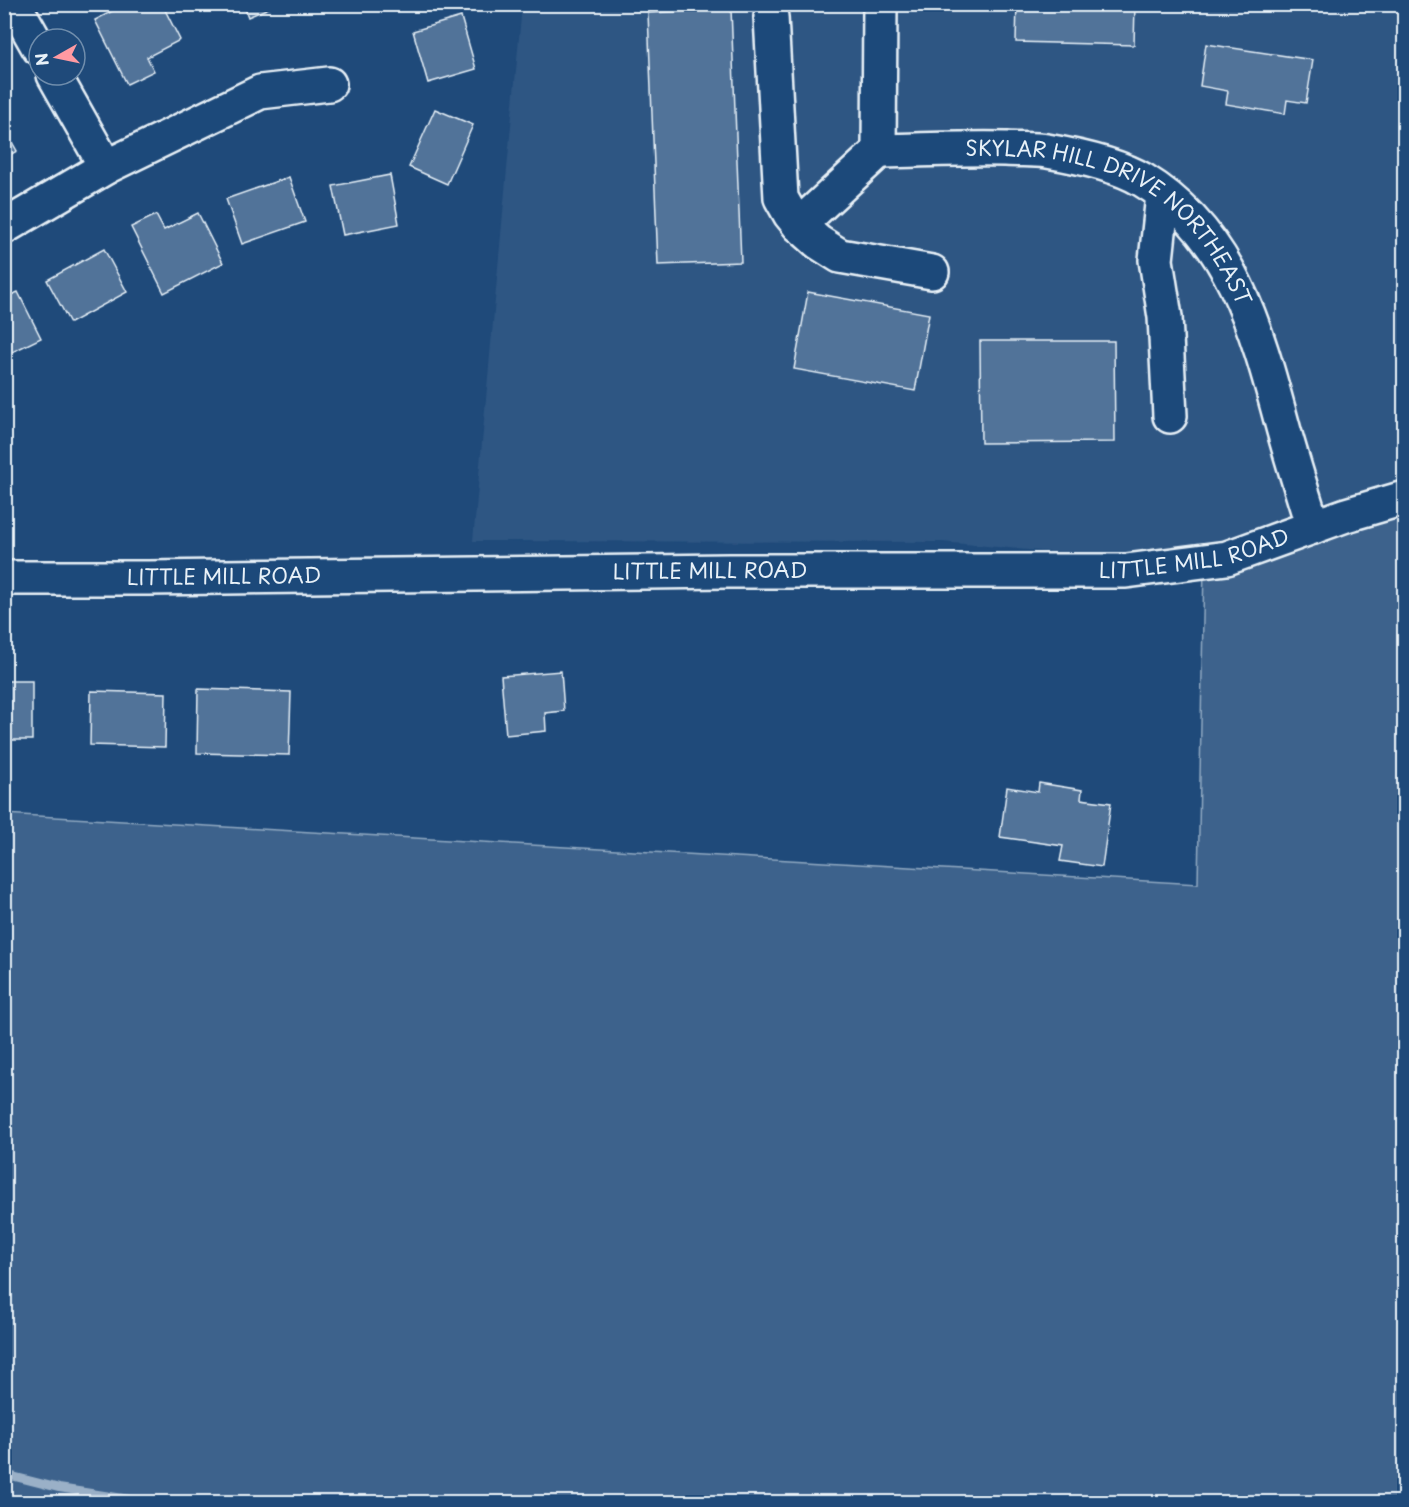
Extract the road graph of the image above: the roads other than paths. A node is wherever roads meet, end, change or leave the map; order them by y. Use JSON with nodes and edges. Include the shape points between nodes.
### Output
{"nodes":[{"id":1,"x":14,"y":4,"type":"edge"},
{"id":2,"x":880,"y":4,"type":"edge"},
{"id":3,"x":771,"y":17,"type":"dead end"},
{"id":4,"x":27,"y":27,"type":"edge"},
{"id":5,"x":329,"y":84,"type":"dead end"},
{"id":6,"x":61,"y":87,"type":"edge"},
{"id":7,"x":879,"y":151,"type":"junction"},
{"id":8,"x":106,"y":167,"type":"junction"},
{"id":9,"x":1163,"y":195,"type":"junction"},
{"id":10,"x":799,"y":225,"type":"junction"},
{"id":11,"x":4,"y":227,"type":"edge"},
{"id":12,"x":932,"y":272,"type":"dead end"},
{"id":13,"x":1170,"y":416,"type":"dead end"},
{"id":14,"x":1404,"y":498,"type":"edge"},
{"id":15,"x":1313,"y":527,"type":"junction"},
{"id":16,"x":4,"y":578,"type":"edge"}],
"edges":[{"from":1,"to":4,"type":"street"},
{"from":2,"to":7,"type":"street"},
{"from":3,"to":10,"type":"street","via":[[781,198]]},
{"from":5,"to":8,"type":"street","via":[[260,92]]},
{"from":6,"to":8,"type":"street"},
{"from":7,"to":9,"type":"street","name":"SKYLAR HILL DRIVE NORTHEAST","via":[[1045,151],[1102,164],[1142,179]]},
{"from":7,"to":10,"type":"street"},
{"from":8,"to":11,"type":"street"},
{"from":9,"to":13,"type":"street","via":[[1156,260],[1165,317]]},
{"from":9,"to":15,"type":"street","name":"SKYLAR HILL DRIVE NORTHEAST","via":[[1208,237],[1235,282],[1260,346]]},
{"from":10,"to":12,"type":"street","via":[[840,256]]},
{"from":14,"to":15,"type":"street","name":"LITTLE MILL ROAD"},
{"from":15,"to":16,"type":"street","name":"LITTLE MILL ROAD","via":[[1227,558],[1126,571]]}]}
